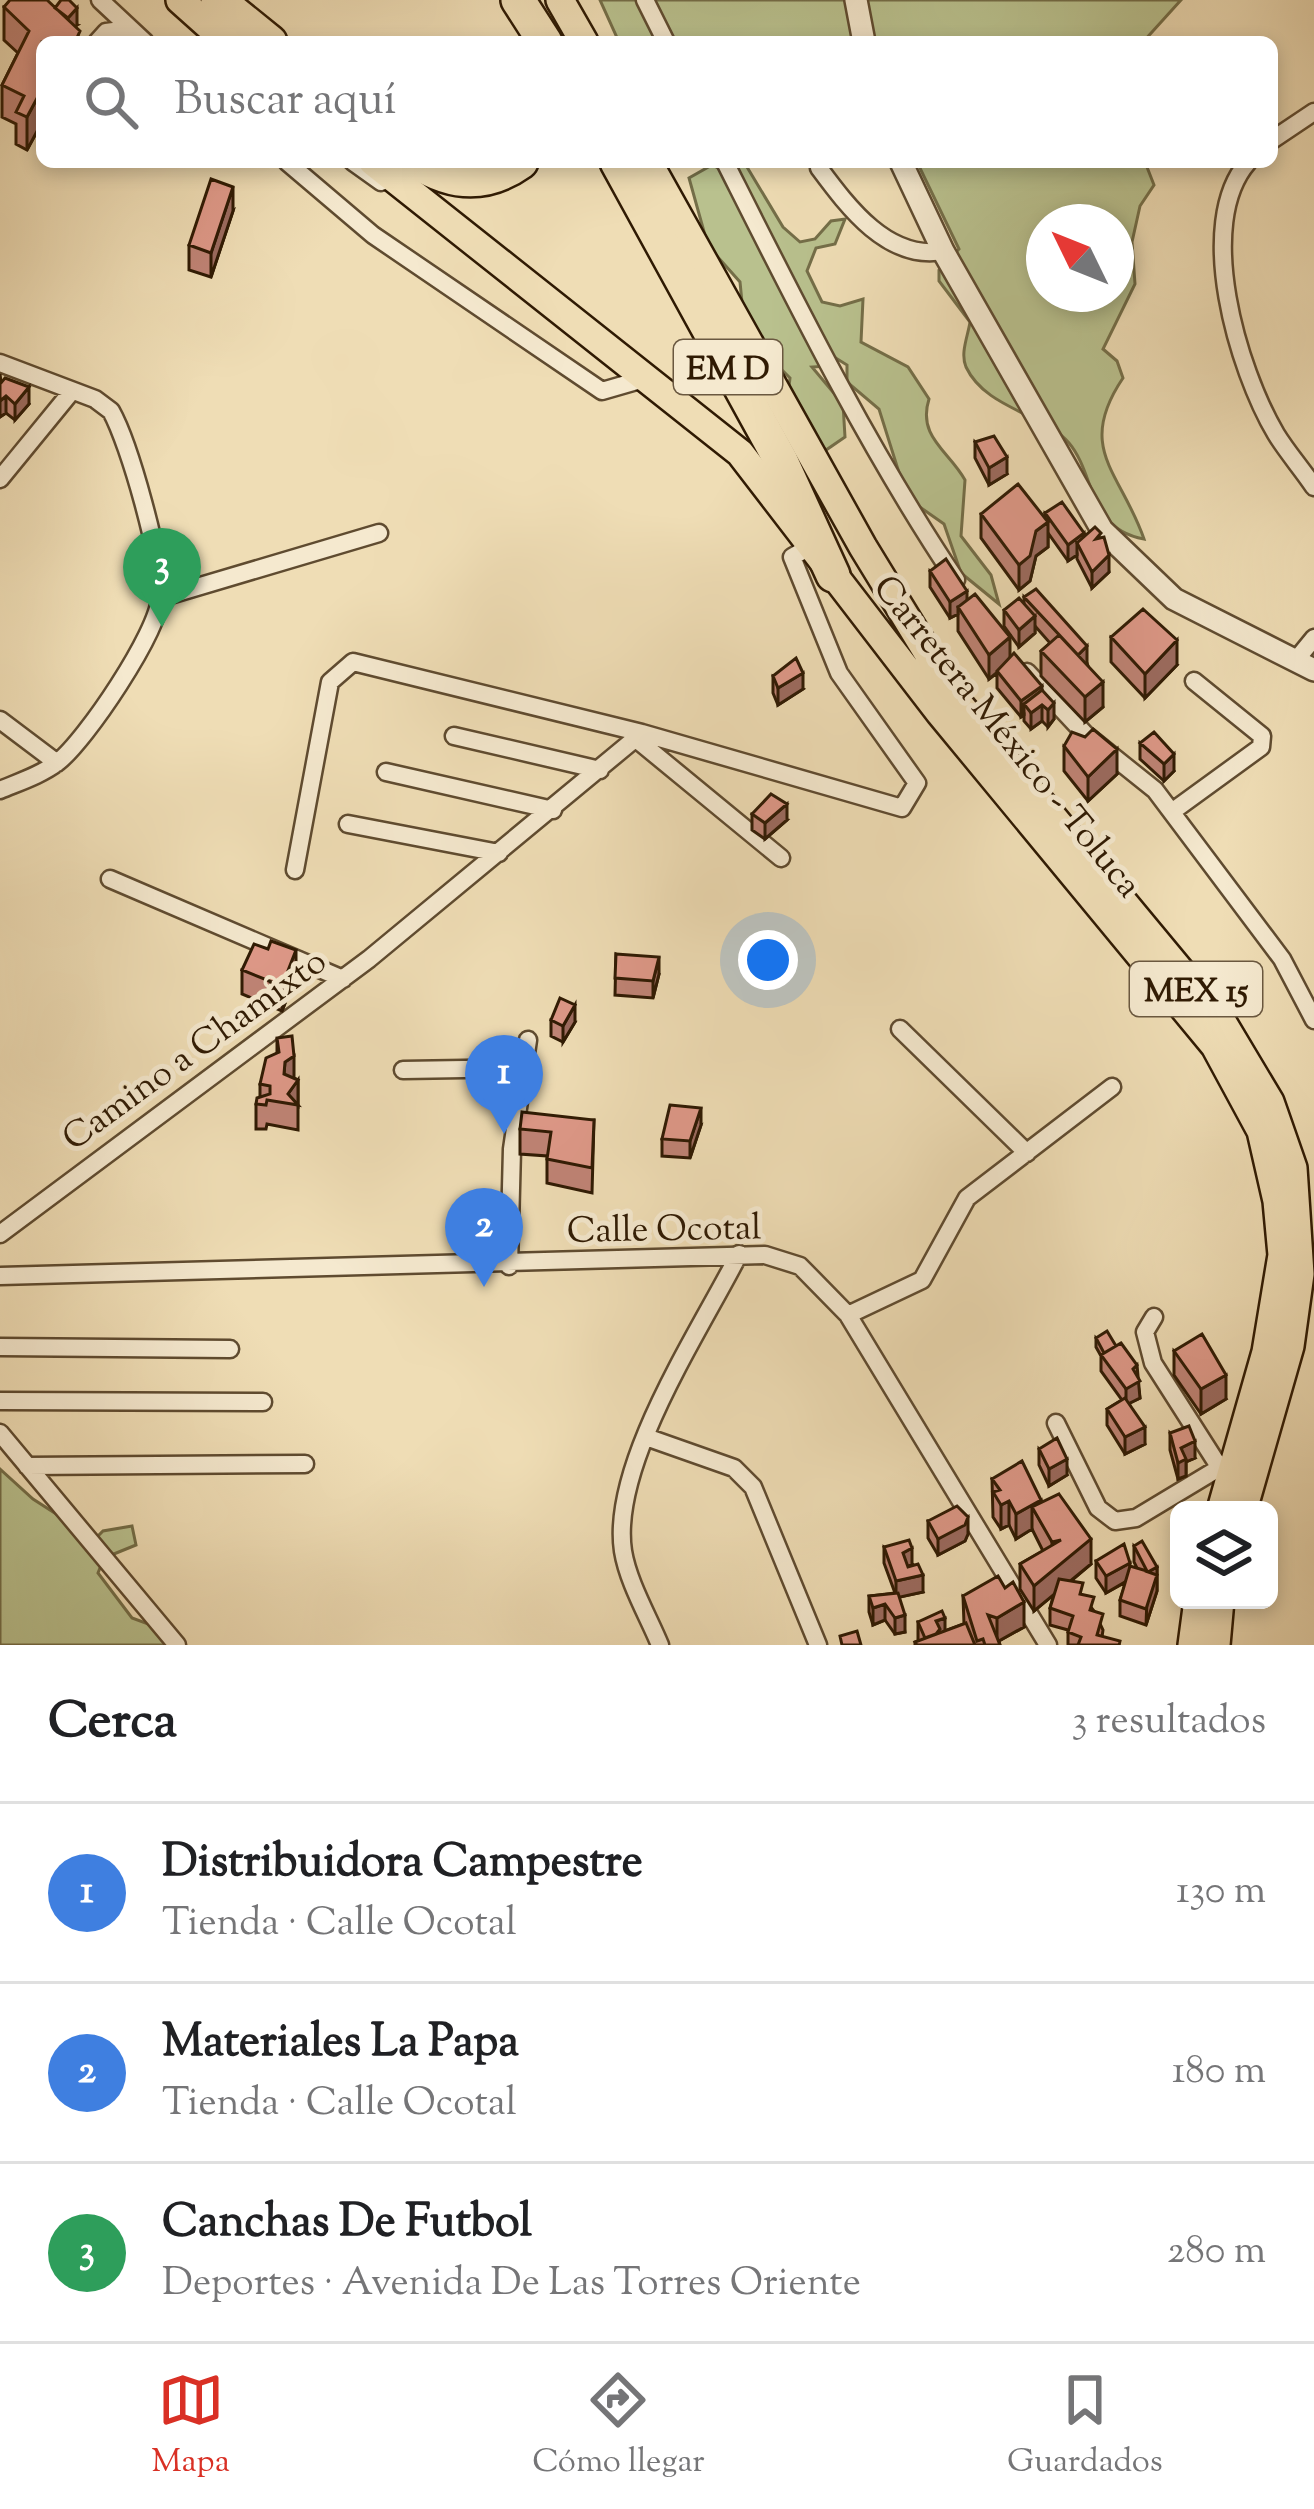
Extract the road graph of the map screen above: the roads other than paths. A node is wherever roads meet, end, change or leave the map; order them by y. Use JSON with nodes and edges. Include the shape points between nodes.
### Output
{"nodes":[{"id":1,"x":100,"y":0,"type":"edge"},
{"id":2,"x":165,"y":0,"type":"edge"},
{"id":3,"x":180,"y":0,"type":"edge"},
{"id":4,"x":218,"y":0,"type":"edge"},
{"id":5,"x":254,"y":0,"type":"edge"},
{"id":6,"x":263,"y":0,"type":"edge"},
{"id":7,"x":518,"y":0,"type":"edge"},
{"id":8,"x":560,"y":0,"type":"edge"},
{"id":9,"x":645,"y":0,"type":"edge"},
{"id":10,"x":856,"y":0,"type":"edge"},
{"id":11,"x":129,"y":28,"type":"junction"},
{"id":12,"x":102,"y":36,"type":"edge"},
{"id":13,"x":138,"y":36,"type":"edge"},
{"id":14,"x":206,"y":36,"type":"edge"},
{"id":15,"x":220,"y":36,"type":"edge"},
{"id":16,"x":263,"y":36,"type":"edge"},
{"id":17,"x":541,"y":36,"type":"edge"},
{"id":18,"x":581,"y":36,"type":"edge"},
{"id":19,"x":663,"y":36,"type":"edge"},
{"id":20,"x":863,"y":36,"type":"edge"},
{"id":21,"x":1314,"y":112,"type":"edge"},
{"id":22,"x":1278,"y":136,"type":"edge"},
{"id":23,"x":294,"y":168,"type":"edge"},
{"id":24,"x":360,"y":168,"type":"edge"},
{"id":25,"x":381,"y":168,"type":"edge"},
{"id":26,"x":427,"y":168,"type":"edge"},
{"id":27,"x":513,"y":168,"type":"edge"},
{"id":28,"x":619,"y":168,"type":"edge"},
{"id":29,"x":650,"y":168,"type":"edge"},
{"id":30,"x":728,"y":168,"type":"edge"},
{"id":31,"x":819,"y":168,"type":"dead end"},
{"id":32,"x":904,"y":168,"type":"edge"},
{"id":33,"x":1243,"y":168,"type":"edge"},
{"id":34,"x":421,"y":200,"type":"junction"},
{"id":35,"x":944,"y":250,"type":"junction"},
{"id":36,"x":0,"y":363,"type":"edge"},
{"id":37,"x":647,"y":378,"type":"junction"},
{"id":38,"x":72,"y":391,"type":"junction"},
{"id":39,"x":0,"y":479,"type":"edge"},
{"id":40,"x":1314,"y":487,"type":"edge"},
{"id":41,"x":379,"y":533,"type":"dead end"},
{"id":42,"x":811,"y":546,"type":"junction"},
{"id":43,"x":833,"y":574,"type":"junction"},
{"id":44,"x":160,"y":598,"type":"junction"},
{"id":45,"x":969,"y":600,"type":"edge"},
{"id":46,"x":1314,"y":638,"type":"edge"},
{"id":47,"x":1010,"y":655,"type":"edge"},
{"id":48,"x":1305,"y":665,"type":"edge"},
{"id":49,"x":1194,"y":681,"type":"dead end"},
{"id":50,"x":0,"y":720,"type":"edge"},
{"id":51,"x":454,"y":736,"type":"dead end"},
{"id":52,"x":638,"y":736,"type":"junction"},
{"id":53,"x":57,"y":763,"type":"junction"},
{"id":54,"x":600,"y":770,"type":"junction"},
{"id":55,"x":386,"y":772,"type":"dead end"},
{"id":56,"x":0,"y":790,"type":"edge"},
{"id":57,"x":553,"y":810,"type":"junction"},
{"id":58,"x":1173,"y":811,"type":"junction"},
{"id":59,"x":349,"y":824,"type":"dead end"},
{"id":60,"x":499,"y":853,"type":"junction"},
{"id":61,"x":781,"y":858,"type":"dead end"},
{"id":62,"x":295,"y":870,"type":"dead end"},
{"id":63,"x":110,"y":879,"type":"dead end"},
{"id":64,"x":343,"y":979,"type":"junction"},
{"id":65,"x":1314,"y":1020,"type":"edge"},
{"id":66,"x":900,"y":1029,"type":"dead end"},
{"id":67,"x":528,"y":1040,"type":"dead end"},
{"id":68,"x":523,"y":1068,"type":"junction"},
{"id":69,"x":403,"y":1070,"type":"dead end"},
{"id":70,"x":1112,"y":1087,"type":"dead end"},
{"id":71,"x":1027,"y":1153,"type":"junction"},
{"id":72,"x":0,"y":1234,"type":"edge"},
{"id":73,"x":739,"y":1254,"type":"junction"},
{"id":74,"x":509,"y":1266,"type":"junction"},
{"id":75,"x":0,"y":1276,"type":"edge"},
{"id":76,"x":848,"y":1315,"type":"junction"},
{"id":77,"x":1154,"y":1317,"type":"dead end"},
{"id":78,"x":0,"y":1347,"type":"edge"},
{"id":79,"x":230,"y":1349,"type":"dead end"},
{"id":80,"x":0,"y":1401,"type":"edge"},
{"id":81,"x":263,"y":1402,"type":"dead end"},
{"id":82,"x":1056,"y":1424,"type":"dead end"},
{"id":83,"x":0,"y":1433,"type":"edge"},
{"id":84,"x":646,"y":1437,"type":"junction"},
{"id":85,"x":1227,"y":1463,"type":"junction"},
{"id":86,"x":305,"y":1464,"type":"dead end"},
{"id":87,"x":27,"y":1466,"type":"junction"},
{"id":88,"x":1222,"y":1501,"type":"edge"},
{"id":89,"x":1247,"y":1501,"type":"edge"},
{"id":90,"x":1197,"y":1609,"type":"edge"},
{"id":91,"x":1219,"y":1609,"type":"edge"},
{"id":92,"x":177,"y":1645,"type":"edge"},
{"id":93,"x":660,"y":1645,"type":"edge"},
{"id":94,"x":818,"y":1645,"type":"edge"},
{"id":95,"x":1048,"y":1645,"type":"edge"},
{"id":96,"x":1192,"y":1645,"type":"edge"},
{"id":97,"x":1216,"y":1645,"type":"edge"}],
"edges":[{"from":1,"to":11,"type":"street"},
{"from":2,"to":14,"type":"street"},
{"from":3,"to":15,"type":"main road"},
{"from":4,"to":16,"type":"highway"},
{"from":5,"to":6,"type":"highway"},
{"from":7,"to":17,"type":"highway"},
{"from":8,"to":18,"type":"main road"},
{"from":9,"to":19,"type":"street"},
{"from":10,"to":20,"type":"street"},
{"from":11,"to":12,"type":"street"},
{"from":11,"to":13,"type":"street"},
{"from":21,"to":22,"type":"street"},
{"from":23,"to":37,"type":"street","via":[[373,235],[602,391]]},
{"from":24,"to":34,"type":"street"},
{"from":25,"to":34,"type":"main road","name":"Carretera México - Toluca","number":"MEX 15"},
{"from":26,"to":27,"type":"highway","via":[[476,182]]},
{"from":28,"to":43,"type":"highway","number":"EM D","via":[[781,461]]},
{"from":29,"to":89,"type":"main road","name":"Carretera México - Toluca","number":"MEX 15","via":[[958,704],[1220,1019],[1270,1102],[1293,1168],[1300,1274],[1290,1346]]},
{"from":30,"to":45,"type":"street","via":[[834,377]]},
{"from":31,"to":35,"type":"street","via":[[857,220],[925,254]]},
{"from":32,"to":35,"type":"street"},
{"from":33,"to":40,"type":"street","via":[[1223,220],[1228,307],[1275,433]]},
{"from":34,"to":37,"type":"main road","name":"Carretera México - Toluca","number":"MEX 15"},
{"from":35,"to":48,"type":"street","via":[[1102,530],[1174,599]]},
{"from":36,"to":38,"type":"street"},
{"from":37,"to":42,"type":"main road","name":"Carretera México - Toluca","number":"MEX 15","via":[[740,453]]},
{"from":38,"to":39,"type":"street"},
{"from":38,"to":44,"type":"street","via":[[104,405],[116,421]]},
{"from":41,"to":44,"type":"street"},
{"from":42,"to":43,"type":"main road","name":"Carretera México - Toluca","number":"MEX 15"},
{"from":42,"to":52,"type":"street","via":[[792,557],[839,673],[917,783],[911,799],[896,809]]},
{"from":43,"to":85,"type":"main road","name":"Carretera México - Toluca","number":"MEX 15","via":[[1201,1026],[1248,1102],[1270,1166],[1282,1255],[1266,1352]]},
{"from":44,"to":53,"type":"street","via":[[126,668]]},
{"from":46,"to":48,"type":"street"},
{"from":47,"to":58,"type":"street"},
{"from":49,"to":58,"type":"street","via":[[1262,736],[1262,747]]},
{"from":50,"to":53,"type":"street"},
{"from":51,"to":54,"type":"street"},
{"from":52,"to":54,"type":"street","name":"Camino a Chamixto"},
{"from":52,"to":61,"type":"street"},
{"from":52,"to":62,"type":"street","via":[[352,662],[330,682]]},
{"from":53,"to":56,"type":"street"},
{"from":54,"to":57,"type":"street","name":"Camino a Chamixto"},
{"from":55,"to":57,"type":"street"},
{"from":57,"to":60,"type":"street","name":"Camino a Chamixto"},
{"from":58,"to":65,"type":"street","via":[[1282,959]]},
{"from":59,"to":60,"type":"street"},
{"from":60,"to":64,"type":"street","name":"Camino a Chamixto"},
{"from":63,"to":64,"type":"street"},
{"from":64,"to":72,"type":"street","name":"Camino a Chamixto"},
{"from":66,"to":71,"type":"street"},
{"from":67,"to":68,"type":"street"},
{"from":68,"to":69,"type":"street"},
{"from":68,"to":74,"type":"street"},
{"from":70,"to":71,"type":"street"},
{"from":71,"to":76,"type":"street","via":[[967,1198],[922,1280]]},
{"from":73,"to":74,"type":"street","name":"Calle Ocotal"},
{"from":73,"to":76,"type":"street","name":"Calle Ocotal","via":[[800,1266]]},
{"from":73,"to":84,"type":"street"},
{"from":74,"to":75,"type":"street","name":"Calle Ocotal"},
{"from":76,"to":95,"type":"street","name":"Calle Ocotal"},
{"from":77,"to":85,"type":"street","via":[[1145,1332],[1153,1363]]},
{"from":78,"to":79,"type":"street"},
{"from":80,"to":81,"type":"street"},
{"from":82,"to":85,"type":"street","via":[[1110,1520],[1136,1517]]},
{"from":83,"to":87,"type":"street"},
{"from":84,"to":93,"type":"street","via":[[622,1541]]},
{"from":84,"to":94,"type":"street","via":[[734,1468],[753,1486]]},
{"from":85,"to":88,"type":"main road","name":"Carretera México - Toluca","number":"MEX 15"},
{"from":86,"to":87,"type":"street"},
{"from":87,"to":92,"type":"street"},
{"from":90,"to":96,"type":"main road"},
{"from":91,"to":97,"type":"main road"}]}
